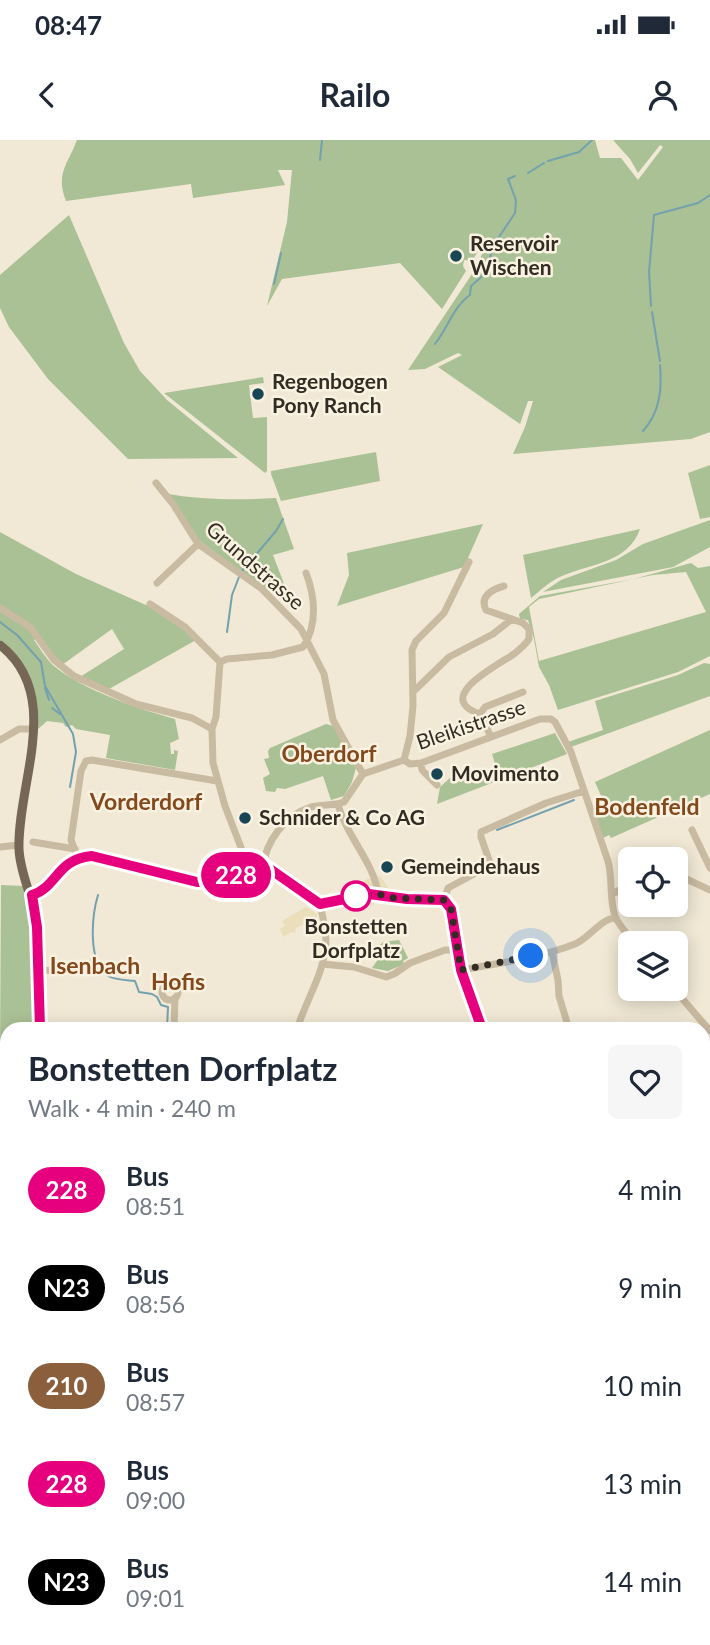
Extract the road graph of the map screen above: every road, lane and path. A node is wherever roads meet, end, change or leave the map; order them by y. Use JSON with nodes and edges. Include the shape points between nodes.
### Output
{"nodes":[{"id":1,"x":156,"y":483,"type":"dead end"},
{"id":2,"x":198,"y":544,"type":"junction"},
{"id":3,"x":469,"y":562,"type":"dead end"},
{"id":4,"x":306,"y":573,"type":"dead end"},
{"id":5,"x":157,"y":583,"type":"dead end"},
{"id":6,"x":505,"y":586,"type":"dead end"},
{"id":7,"x":150,"y":604,"type":"dead end"},
{"id":8,"x":0,"y":608,"type":"edge"},
{"id":9,"x":512,"y":619,"type":"junction"},
{"id":10,"x":306,"y":641,"type":"junction"},
{"id":11,"x":0,"y":645,"type":"edge"},
{"id":12,"x":220,"y":662,"type":"junction"},
{"id":13,"x":414,"y":691,"type":"junction"},
{"id":14,"x":523,"y":692,"type":"dead end"},
{"id":15,"x":480,"y":714,"type":"junction"},
{"id":16,"x":33,"y":729,"type":"junction"},
{"id":17,"x":212,"y":729,"type":"junction"},
{"id":18,"x":491,"y":737,"type":"junction"},
{"id":19,"x":0,"y":740,"type":"edge"},
{"id":20,"x":404,"y":760,"type":"junction"},
{"id":21,"x":421,"y":763,"type":"junction"},
{"id":22,"x":363,"y":774,"type":"junction"},
{"id":23,"x":217,"y":781,"type":"junction"},
{"id":24,"x":437,"y":785,"type":"dead end"},
{"id":25,"x":584,"y":791,"type":"junction"},
{"id":26,"x":338,"y":804,"type":"junction"},
{"id":27,"x":692,"y":830,"type":"dead end"},
{"id":28,"x":33,"y":842,"type":"dead end"},
{"id":29,"x":19,"y":845,"type":"junction"},
{"id":30,"x":0,"y":847,"type":"edge"},
{"id":31,"x":75,"y":849,"type":"junction"},
{"id":32,"x":78,"y":858,"type":"junction"},
{"id":33,"x":263,"y":868,"type":"junction"},
{"id":34,"x":710,"y":868,"type":"edge"},
{"id":35,"x":250,"y":871,"type":"junction"},
{"id":36,"x":688,"y":880,"type":"edge"},
{"id":37,"x":710,"y":890,"type":"edge"},
{"id":38,"x":618,"y":891,"type":"edge"},
{"id":39,"x":378,"y":894,"type":"junction"},
{"id":40,"x":612,"y":894,"type":"junction"},
{"id":41,"x":32,"y":895,"type":"junction"},
{"id":42,"x":444,"y":900,"type":"junction"},
{"id":43,"x":320,"y":904,"type":"junction"},
{"id":44,"x":615,"y":918,"type":"junction"},
{"id":45,"x":625,"y":931,"type":"edge"},
{"id":46,"x":455,"y":940,"type":"junction"},
{"id":47,"x":445,"y":950,"type":"junction"},
{"id":48,"x":457,"y":950,"type":"junction"},
{"id":49,"x":552,"y":952,"type":"junction"},
{"id":50,"x":94,"y":960,"type":"dead end"},
{"id":51,"x":323,"y":964,"type":"junction"},
{"id":52,"x":461,"y":970,"type":"junction"},
{"id":53,"x":37,"y":971,"type":"junction"},
{"id":54,"x":175,"y":998,"type":"dead end"},
{"id":55,"x":684,"y":1001,"type":"edge"},
{"id":56,"x":40,"y":1022,"type":"edge"},
{"id":57,"x":174,"y":1022,"type":"edge"},
{"id":58,"x":300,"y":1022,"type":"edge"},
{"id":59,"x":480,"y":1022,"type":"edge"},
{"id":60,"x":567,"y":1022,"type":"edge"},
{"id":61,"x":702,"y":1022,"type":"edge"}],
"edges":[{"from":1,"to":2,"type":"street","name":"Grundstrasse"},
{"from":2,"to":5,"type":"street"},
{"from":2,"to":10,"type":"street","name":"Grundstrasse","via":[[262,589],[294,620]]},
{"from":3,"to":13,"type":"street","via":[[444,613],[412,649]]},
{"from":4,"to":10,"type":"street","via":[[315,602]]},
{"from":6,"to":9,"type":"street","via":[[491,591],[483,606]]},
{"from":7,"to":12,"type":"street","via":[[185,627]]},
{"from":8,"to":17,"type":"street","via":[[30,627],[54,660],[74,676],[136,704],[192,718]]},
{"from":9,"to":13,"type":"street","via":[[449,657]]},
{"from":9,"to":15,"type":"street","via":[[527,626],[529,639],[464,692],[466,707]]},
{"from":10,"to":12,"type":"street","via":[[303,647],[272,656]]},
{"from":10,"to":22,"type":"street","name":"Grundstrasse","via":[[324,674],[332,720]]},
{"from":11,"to":16,"type":"main road","via":[[26,679],[33,699]]},
{"from":12,"to":17,"type":"street"},
{"from":13,"to":20,"type":"street"},
{"from":14,"to":15,"type":"street","via":[[485,707]]},
{"from":15,"to":18,"type":"street"},
{"from":16,"to":19,"type":"street","via":[[19,729]]},
{"from":16,"to":29,"type":"main road"},
{"from":17,"to":23,"type":"street"},
{"from":18,"to":21,"type":"street","name":"Bleikistrasse"},
{"from":18,"to":25,"type":"street","name":"Bleikistrasse","via":[[551,719],[571,752]]},
{"from":20,"to":21,"type":"street","name":"Bleikistrasse"},
{"from":20,"to":22,"type":"street"},
{"from":21,"to":24,"type":"street"},
{"from":22,"to":26,"type":"street"},
{"from":23,"to":31,"type":"street","via":[[88,760],[81,771],[71,840]]},
{"from":23,"to":35,"type":"street"},
{"from":25,"to":40,"type":"street","via":[[611,870]]},
{"from":25,"to":42,"type":"street","via":[[481,832],[491,863],[448,888]]},
{"from":26,"to":33,"type":"street","via":[[299,812],[271,840]]},
{"from":26,"to":39,"type":"street"},
{"from":27,"to":34,"type":"street"},
{"from":28,"to":31,"type":"street"},
{"from":29,"to":30,"type":"street"},
{"from":29,"to":41,"type":"main road"},
{"from":31,"to":32,"type":"street"},
{"from":32,"to":35,"type":"street","via":[[101,857],[197,882]]},
{"from":32,"to":41,"type":"street"},
{"from":33,"to":35,"type":"street"},
{"from":33,"to":43,"type":"street","via":[[276,872]]},
{"from":36,"to":37,"type":"street"},
{"from":38,"to":40,"type":"street"},
{"from":39,"to":42,"type":"street"},
{"from":39,"to":43,"type":"street"},
{"from":40,"to":44,"type":"street"},
{"from":41,"to":53,"type":"main road"},
{"from":42,"to":46,"type":"street","via":[[451,909]]},
{"from":43,"to":51,"type":"street","via":[[326,941]]},
{"from":44,"to":45,"type":"street"},
{"from":44,"to":49,"type":"street","via":[[606,919],[579,943]]},
{"from":46,"to":47,"type":"street"},
{"from":46,"to":48,"type":"street"},
{"from":47,"to":48,"type":"street"},
{"from":47,"to":51,"type":"street","via":[[386,977]]},
{"from":48,"to":52,"type":"street"},
{"from":49,"to":52,"type":"street"},
{"from":49,"to":60,"type":"street"},
{"from":50,"to":53,"type":"street","via":[[89,968]]},
{"from":51,"to":58,"type":"street"},
{"from":52,"to":59,"type":"street"},
{"from":53,"to":56,"type":"main road"},
{"from":54,"to":57,"type":"street"},
{"from":55,"to":61,"type":"street"}]}
